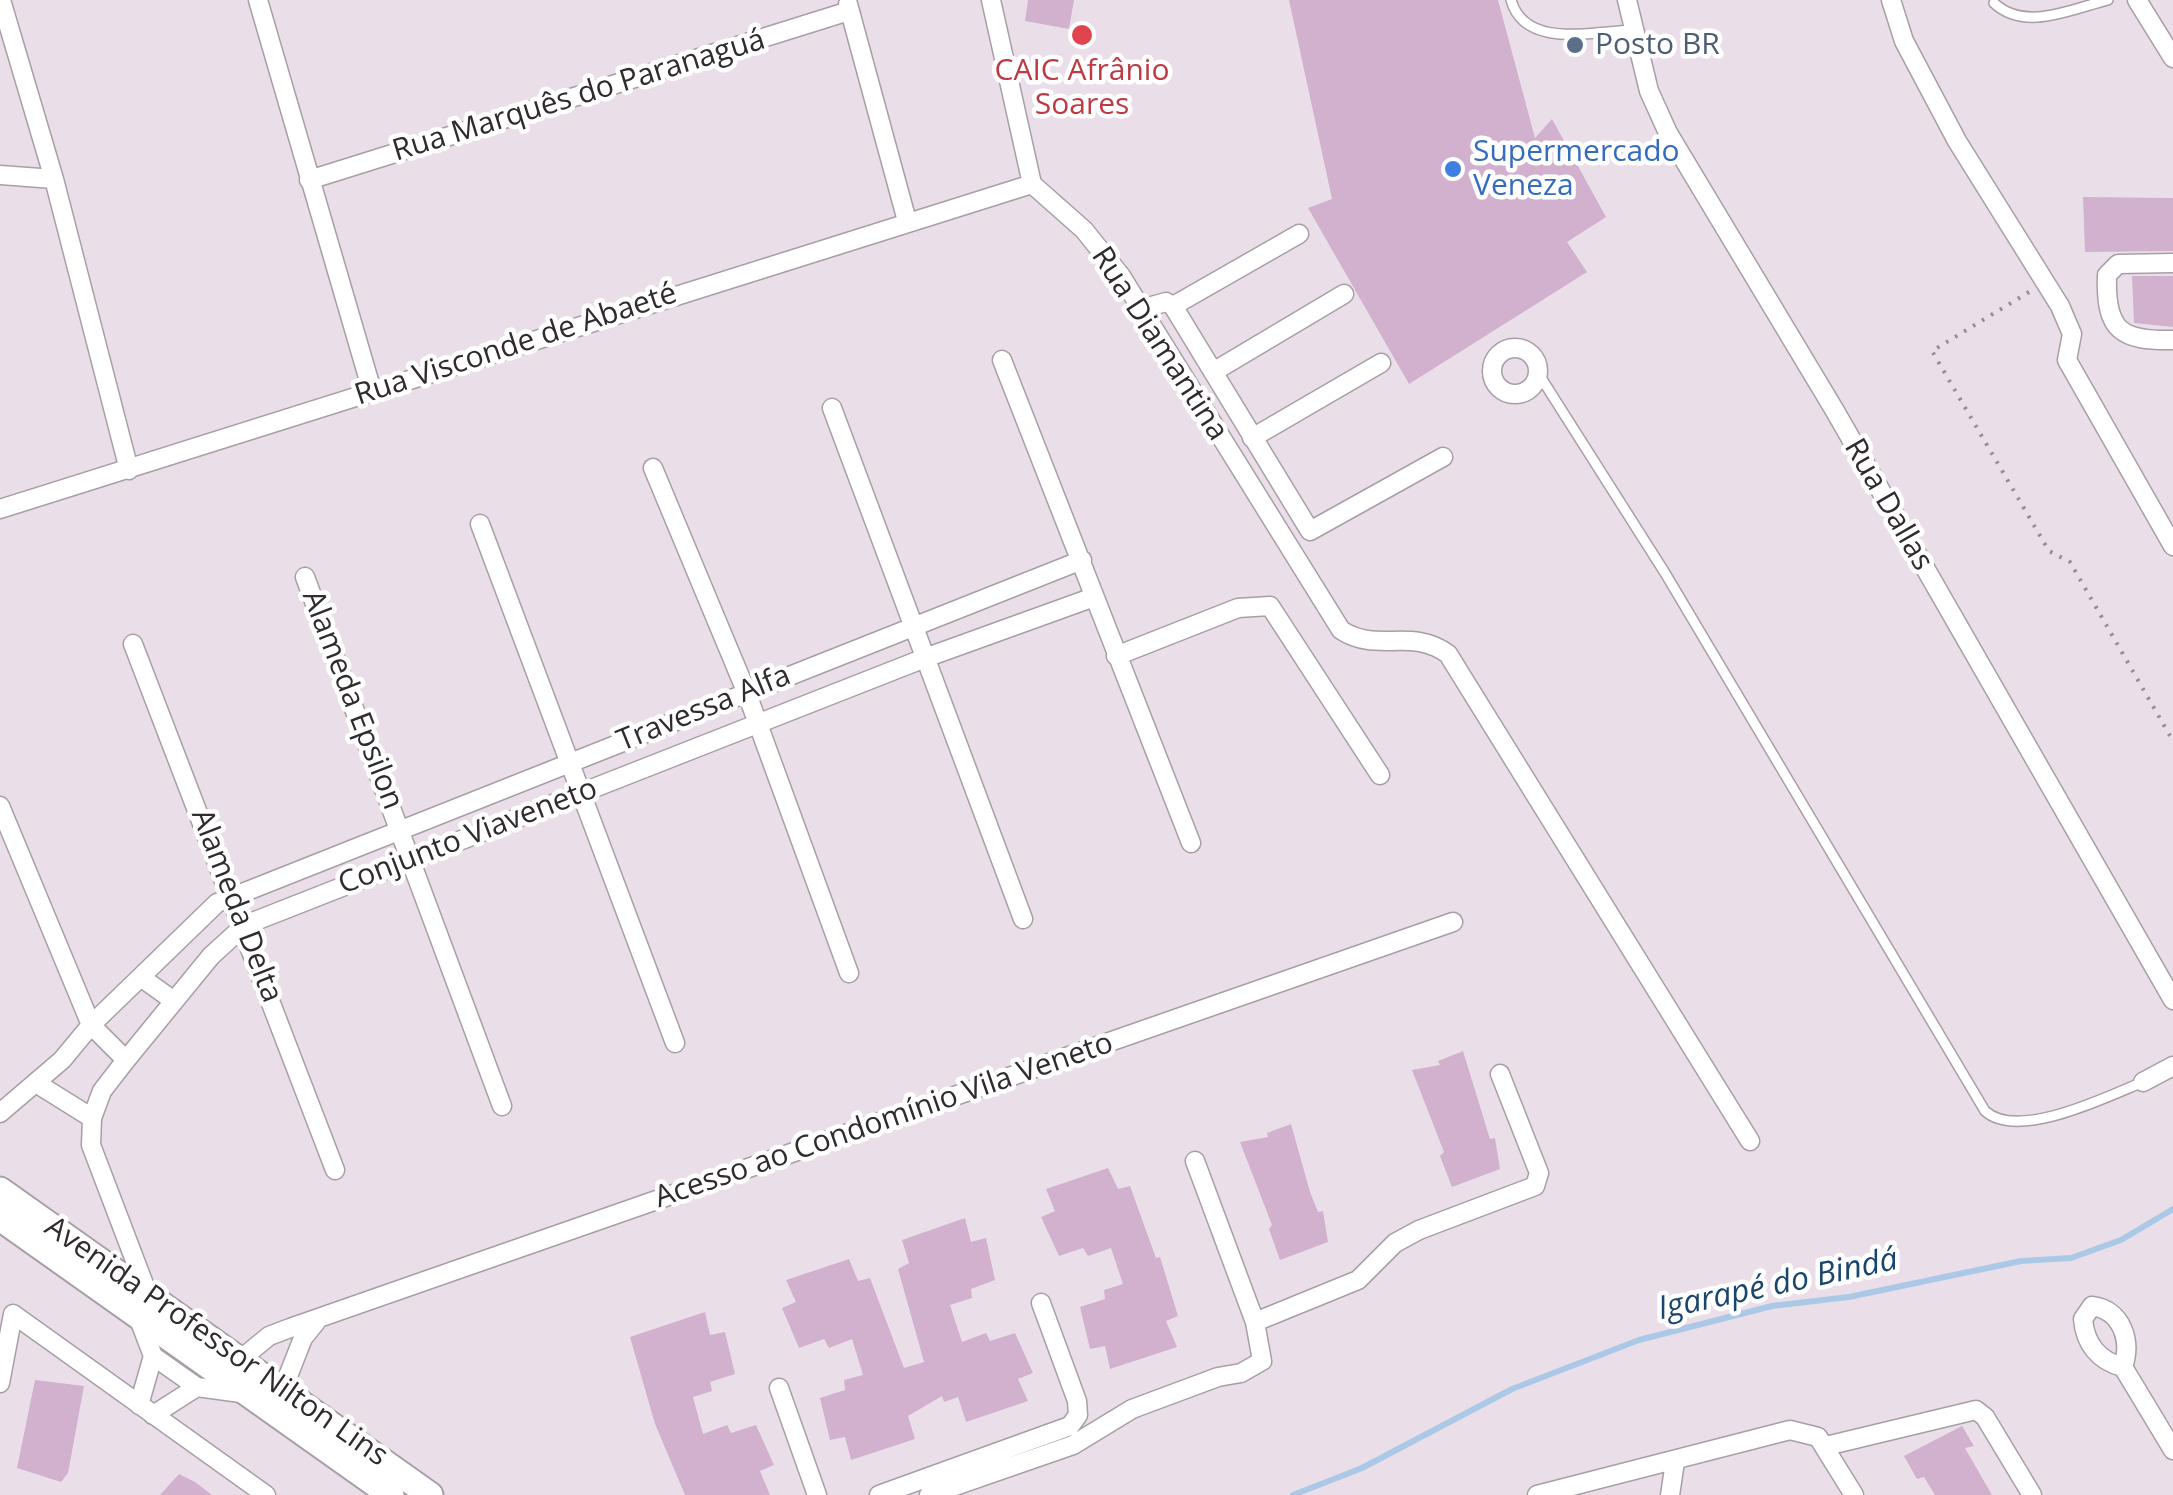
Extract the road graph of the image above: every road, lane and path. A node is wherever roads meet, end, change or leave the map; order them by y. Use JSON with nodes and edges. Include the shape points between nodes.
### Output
{"nodes":[{"id":1,"x":1,"y":0,"type":"edge"},
{"id":2,"x":258,"y":0,"type":"edge"},
{"id":3,"x":991,"y":0,"type":"edge"},
{"id":4,"x":1511,"y":0,"type":"edge"},
{"id":5,"x":1627,"y":0,"type":"edge"},
{"id":6,"x":1892,"y":0,"type":"edge"},
{"id":7,"x":2108,"y":0,"type":"edge"},
{"id":8,"x":2137,"y":0,"type":"edge"},
{"id":9,"x":1994,"y":3,"type":"dead end"},
{"id":10,"x":848,"y":6,"type":"edge"},
{"id":11,"x":1634,"y":30,"type":"junction"},
{"id":12,"x":2173,"y":58,"type":"edge"},
{"id":13,"x":0,"y":174,"type":"edge"},
{"id":14,"x":54,"y":179,"type":"junction"},
{"id":15,"x":309,"y":180,"type":"junction"},
{"id":16,"x":1032,"y":184,"type":"junction"},
{"id":17,"x":906,"y":221,"type":"junction"},
{"id":18,"x":1299,"y":234,"type":"dead end"},
{"id":19,"x":2173,"y":264,"type":"edge"},
{"id":20,"x":2046,"y":282,"type":"junction"},
{"id":21,"x":1344,"y":294,"type":"dead end"},
{"id":22,"x":1173,"y":306,"type":"junction"},
{"id":23,"x":1141,"y":309,"type":"junction"},
{"id":24,"x":2173,"y":340,"type":"edge"},
{"id":25,"x":1002,"y":360,"type":"dead end"},
{"id":26,"x":1381,"y":363,"type":"dead end"},
{"id":27,"x":1213,"y":372,"type":"junction"},
{"id":28,"x":1538,"y":373,"type":"dead end"},
{"id":29,"x":372,"y":391,"type":"junction"},
{"id":30,"x":832,"y":408,"type":"dead end"},
{"id":31,"x":1252,"y":438,"type":"junction"},
{"id":32,"x":1443,"y":456,"type":"dead end"},
{"id":33,"x":653,"y":468,"type":"dead end"},
{"id":34,"x":129,"y":470,"type":"junction"},
{"id":35,"x":0,"y":509,"type":"edge"},
{"id":36,"x":480,"y":524,"type":"dead end"},
{"id":37,"x":2173,"y":546,"type":"edge"},
{"id":38,"x":1082,"y":560,"type":"junction"},
{"id":39,"x":305,"y":577,"type":"dead end"},
{"id":40,"x":1094,"y":597,"type":"junction"},
{"id":41,"x":914,"y":625,"type":"junction"},
{"id":42,"x":134,"y":644,"type":"dead end"},
{"id":43,"x":1116,"y":656,"type":"junction"},
{"id":44,"x":926,"y":658,"type":"junction"},
{"id":45,"x":746,"y":691,"type":"junction"},
{"id":46,"x":757,"y":723,"type":"junction"},
{"id":47,"x":2173,"y":741,"type":"edge"},
{"id":48,"x":571,"y":762,"type":"junction"},
{"id":49,"x":1380,"y":775,"type":"dead end"},
{"id":50,"x":583,"y":793,"type":"junction"},
{"id":51,"x":0,"y":806,"type":"edge"},
{"id":52,"x":401,"y":828,"type":"junction"},
{"id":53,"x":1191,"y":843,"type":"dead end"},
{"id":54,"x":412,"y":858,"type":"junction"},
{"id":55,"x":233,"y":896,"type":"junction"},
{"id":56,"x":1023,"y":920,"type":"dead end"},
{"id":57,"x":1453,"y":922,"type":"dead end"},
{"id":58,"x":245,"y":925,"type":"junction"},
{"id":59,"x":849,"y":974,"type":"dead end"},
{"id":60,"x":142,"y":978,"type":"junction"},
{"id":61,"x":2173,"y":1000,"type":"edge"},
{"id":62,"x":174,"y":1001,"type":"junction"},
{"id":63,"x":91,"y":1025,"type":"junction"},
{"id":64,"x":674,"y":1043,"type":"dead end"},
{"id":65,"x":126,"y":1060,"type":"junction"},
{"id":66,"x":2173,"y":1066,"type":"edge"},
{"id":67,"x":1500,"y":1074,"type":"dead end"},
{"id":68,"x":2143,"y":1082,"type":"joint"},
{"id":69,"x":36,"y":1083,"type":"junction"},
{"id":70,"x":502,"y":1106,"type":"dead end"},
{"id":71,"x":0,"y":1112,"type":"edge"},
{"id":72,"x":92,"y":1118,"type":"junction"},
{"id":73,"x":1750,"y":1141,"type":"dead end"},
{"id":74,"x":1195,"y":1161,"type":"dead end"},
{"id":75,"x":336,"y":1170,"type":"dead end"},
{"id":76,"x":0,"y":1190,"type":"edge"},
{"id":77,"x":0,"y":1218,"type":"edge"},
{"id":78,"x":142,"y":1303,"type":"junction"},
{"id":79,"x":1041,"y":1303,"type":"dead end"},
{"id":80,"x":316,"y":1322,"type":"junction"},
{"id":81,"x":1255,"y":1322,"type":"junction"},
{"id":82,"x":152,"y":1356,"type":"junction"},
{"id":83,"x":241,"y":1359,"type":"junction"},
{"id":84,"x":2123,"y":1367,"type":"dead end"},
{"id":85,"x":0,"y":1383,"type":"edge"},
{"id":86,"x":197,"y":1387,"type":"junction"},
{"id":87,"x":778,"y":1388,"type":"dead end"},
{"id":88,"x":283,"y":1389,"type":"junction"},
{"id":89,"x":247,"y":1394,"type":"junction"},
{"id":90,"x":146,"y":1410,"type":"junction"},
{"id":91,"x":1826,"y":1446,"type":"junction"},
{"id":92,"x":2173,"y":1450,"type":"edge"},
{"id":93,"x":1675,"y":1462,"type":"junction"},
{"id":94,"x":266,"y":1495,"type":"edge"},
{"id":95,"x":391,"y":1495,"type":"edge"},
{"id":96,"x":430,"y":1495,"type":"edge"},
{"id":97,"x":817,"y":1495,"type":"edge"},
{"id":98,"x":880,"y":1495,"type":"edge"},
{"id":99,"x":929,"y":1495,"type":"edge"},
{"id":100,"x":1537,"y":1495,"type":"edge"},
{"id":101,"x":1670,"y":1495,"type":"edge"},
{"id":102,"x":1854,"y":1495,"type":"edge"},
{"id":103,"x":2032,"y":1495,"type":"edge"}],
"edges":[{"from":1,"to":14,"type":"street"},
{"from":2,"to":15,"type":"street"},
{"from":3,"to":16,"type":"street"},
{"from":4,"to":11,"type":"lane","via":[[1520,22],[1538,32]]},
{"from":5,"to":11,"type":"street","name":"Rua Dallas"},
{"from":6,"to":20,"type":"street","via":[[1904,40],[1957,141]]},
{"from":7,"to":9,"type":"lane","via":[[2027,19],[2005,14]]},
{"from":8,"to":12,"type":"street"},
{"from":10,"to":15,"type":"street","name":"Rua Marquês do Paranaguá"},
{"from":10,"to":17,"type":"street"},
{"from":11,"to":61,"type":"street","name":"Rua Dallas","via":[[1649,91],[1668,132]]},
{"from":13,"to":14,"type":"street"},
{"from":14,"to":34,"type":"street"},
{"from":15,"to":29,"type":"street"},
{"from":16,"to":17,"type":"street","name":"Rua Visconde de Abaeté"},
{"from":16,"to":23,"type":"street","name":"Rua Diamantina","via":[[1084,230]]},
{"from":17,"to":29,"type":"street","name":"Rua Visconde de Abaeté"},
{"from":18,"to":22,"type":"street"},
{"from":19,"to":24,"type":"street","via":[[2118,264],[2107,275],[2106,300],[2131,339]]},
{"from":20,"to":37,"type":"street","via":[[2072,334],[2067,360]]},
{"from":20,"to":47,"type":"path","via":[[1932,351],[2049,552],[2070,562]]},
{"from":21,"to":27,"type":"street"},
{"from":22,"to":23,"type":"street"},
{"from":22,"to":27,"type":"street"},
{"from":23,"to":73,"type":"street","name":"Rua Diamantina","via":[[1341,630],[1354,639],[1419,639],[1448,654]]},
{"from":25,"to":38,"type":"street"},
{"from":26,"to":31,"type":"street"},
{"from":27,"to":31,"type":"street"},
{"from":28,"to":68,"type":"lane","via":[[1986,1111],[2006,1123],[2034,1120]]},
{"from":29,"to":34,"type":"street","name":"Rua Visconde de Abaeté"},
{"from":30,"to":41,"type":"street"},
{"from":31,"to":32,"type":"street","via":[[1310,531]]},
{"from":33,"to":45,"type":"street"},
{"from":34,"to":35,"type":"street","name":"Rua Visconde de Abaeté"},
{"from":36,"to":48,"type":"street"},
{"from":38,"to":40,"type":"street"},
{"from":38,"to":41,"type":"street","name":"Travessa Alfa"},
{"from":39,"to":52,"type":"street","name":"Alameda Epsilon"},
{"from":40,"to":43,"type":"street"},
{"from":40,"to":44,"type":"street","name":"Conjunto Viaveneto"},
{"from":41,"to":44,"type":"street"},
{"from":41,"to":45,"type":"street","name":"Travessa Alfa"},
{"from":42,"to":55,"type":"street","name":"Alameda Delta"},
{"from":43,"to":49,"type":"street","via":[[1238,608],[1270,606]]},
{"from":43,"to":53,"type":"street"},
{"from":44,"to":46,"type":"street","name":"Conjunto Viaveneto"},
{"from":44,"to":56,"type":"street"},
{"from":45,"to":46,"type":"street"},
{"from":45,"to":48,"type":"street","name":"Travessa Alfa"},
{"from":46,"to":50,"type":"street","name":"Conjunto Viaveneto"},
{"from":46,"to":59,"type":"street"},
{"from":48,"to":50,"type":"street"},
{"from":48,"to":52,"type":"street","name":"Travessa Alfa"},
{"from":50,"to":54,"type":"street","name":"Conjunto Viaveneto"},
{"from":50,"to":64,"type":"street"},
{"from":51,"to":63,"type":"street"},
{"from":52,"to":54,"type":"street","name":"Alameda Epsilon"},
{"from":52,"to":55,"type":"street","name":"Travessa Alfa"},
{"from":54,"to":58,"type":"street","name":"Conjunto Viaveneto"},
{"from":54,"to":70,"type":"street","name":"Alameda Epsilon"},
{"from":55,"to":58,"type":"street","name":"Alameda Delta"},
{"from":55,"to":60,"type":"street","name":"Travessa Alfa","via":[[205,912]]},
{"from":57,"to":80,"type":"street","name":"Acesso ao Condomínio Vila Veneto"},
{"from":58,"to":62,"type":"street","name":"Conjunto Viaveneto"},
{"from":58,"to":75,"type":"street","name":"Alameda Delta"},
{"from":60,"to":62,"type":"street"},
{"from":60,"to":63,"type":"street","name":"Travessa Alfa"},
{"from":62,"to":65,"type":"street","name":"Conjunto Viaveneto"},
{"from":63,"to":65,"type":"street"},
{"from":63,"to":69,"type":"street","name":"Travessa Alfa"},
{"from":65,"to":72,"type":"street","name":"Conjunto Viaveneto","via":[[102,1091]]},
{"from":66,"to":68,"type":"street"},
{"from":67,"to":81,"type":"street","via":[[1538,1183],[1419,1230],[1395,1242],[1358,1280]]},
{"from":69,"to":71,"type":"street","name":"Travessa Alfa"},
{"from":69,"to":72,"type":"street"},
{"from":72,"to":78,"type":"street","via":[[92,1145]]},
{"from":74,"to":81,"type":"street"},
{"from":76,"to":78,"type":"main road","name":"Avenida Professor Nilton Lins"},
{"from":77,"to":78,"type":"main road","name":"Avenida Professor Nilton Lins"},
{"from":78,"to":82,"type":"street"},
{"from":78,"to":83,"type":"main road","name":"Avenida Professor Nilton Lins"},
{"from":78,"to":89,"type":"main road","name":"Avenida Professor Nilton Lins"},
{"from":79,"to":98,"type":"street","via":[[1077,1401],[1070,1426]]},
{"from":80,"to":83,"type":"street","name":"Acesso ao Condomínio Vila Veneto","via":[[269,1336]]},
{"from":80,"to":88,"type":"street"},
{"from":81,"to":99,"type":"street","via":[[1262,1361],[1241,1373],[1132,1409],[1073,1445]]},
{"from":82,"to":86,"type":"street"},
{"from":82,"to":90,"type":"street"},
{"from":83,"to":88,"type":"main road","name":"Avenida Professor Nilton Lins"},
{"from":84,"to":92,"type":"street"},
{"from":85,"to":90,"type":"street","via":[[13,1314]]},
{"from":86,"to":89,"type":"street"},
{"from":86,"to":90,"type":"street"},
{"from":87,"to":97,"type":"street"},
{"from":88,"to":96,"type":"main road","name":"Avenida Professor Nilton Lins"},
{"from":89,"to":95,"type":"main road","name":"Avenida Professor Nilton Lins"},
{"from":90,"to":94,"type":"street"},
{"from":91,"to":93,"type":"street","via":[[1790,1430]]},
{"from":91,"to":102,"type":"street"},
{"from":91,"to":103,"type":"street","via":[[1976,1410]]},
{"from":93,"to":100,"type":"street"},
{"from":93,"to":101,"type":"street"}]}
